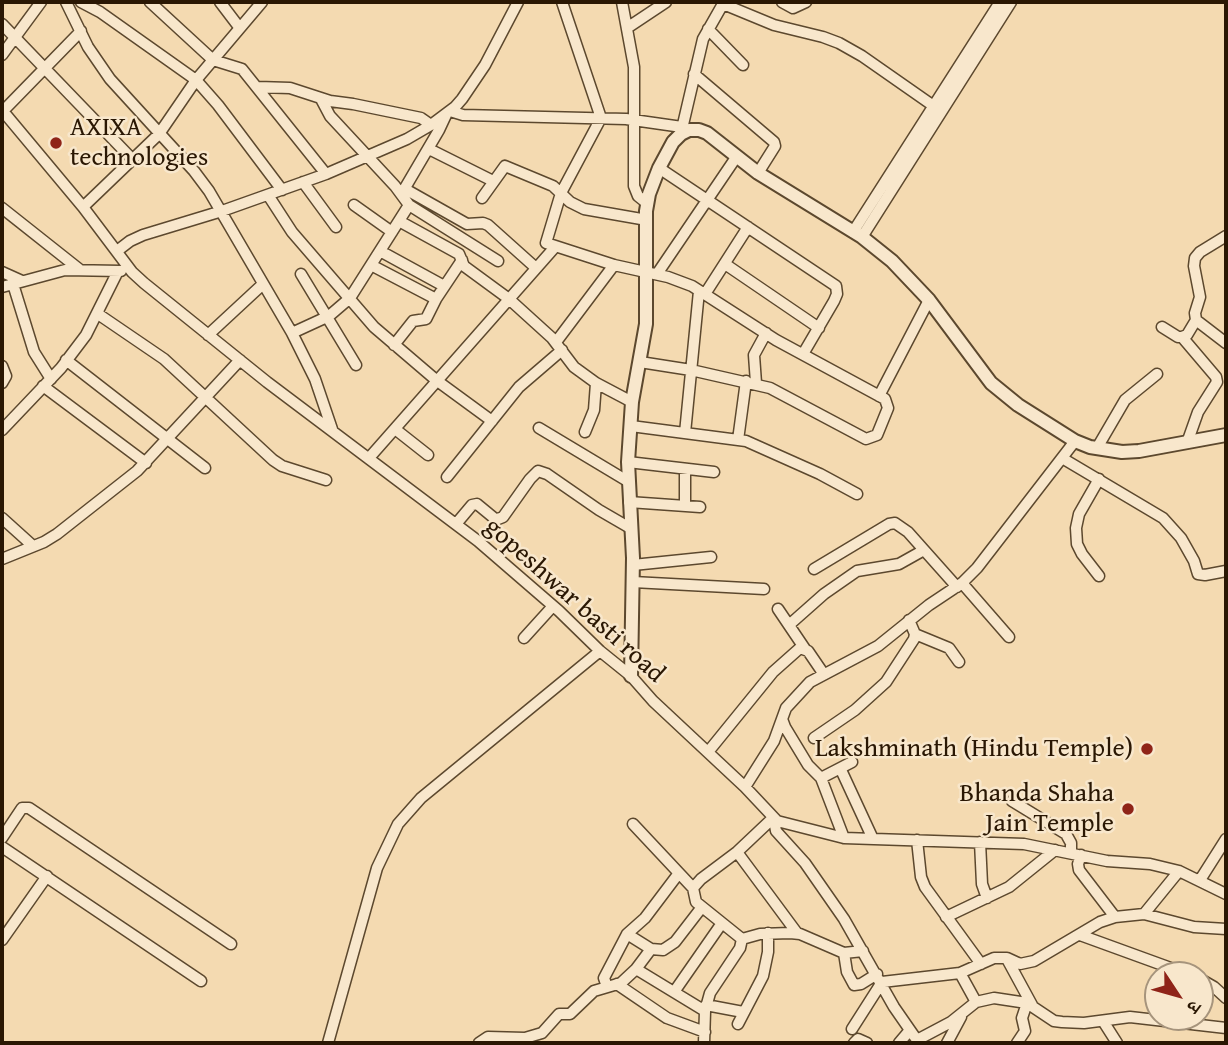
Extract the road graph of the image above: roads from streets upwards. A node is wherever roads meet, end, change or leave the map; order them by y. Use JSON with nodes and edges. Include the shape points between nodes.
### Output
{"nodes":[{"id":1,"x":41,"y":2,"type":"edge"},
{"id":2,"x":66,"y":2,"type":"edge"},
{"id":3,"x":81,"y":2,"type":"edge"},
{"id":4,"x":150,"y":2,"type":"edge"},
{"id":5,"x":220,"y":2,"type":"edge"},
{"id":6,"x":262,"y":2,"type":"edge"},
{"id":7,"x":518,"y":2,"type":"edge"},
{"id":8,"x":562,"y":2,"type":"edge"},
{"id":9,"x":622,"y":2,"type":"edge"},
{"id":10,"x":666,"y":2,"type":"edge"},
{"id":11,"x":782,"y":2,"type":"edge"},
{"id":12,"x":806,"y":2,"type":"edge"},
{"id":13,"x":1000,"y":2,"type":"edge"},
{"id":14,"x":1011,"y":2,"type":"edge"},
{"id":15,"x":724,"y":3,"type":"edge"},
{"id":16,"x":2,"y":23,"type":"edge"},
{"id":17,"x":239,"y":27,"type":"junction"},
{"id":18,"x":627,"y":28,"type":"junction"},
{"id":19,"x":708,"y":29,"type":"junction"},
{"id":20,"x":81,"y":32,"type":"junction"},
{"id":21,"x":15,"y":37,"type":"junction"},
{"id":22,"x":2,"y":55,"type":"edge"},
{"id":23,"x":213,"y":60,"type":"junction"},
{"id":24,"x":743,"y":65,"type":"dead end"},
{"id":25,"x":44,"y":68,"type":"junction"},
{"id":26,"x":694,"y":74,"type":"junction"},
{"id":27,"x":196,"y":80,"type":"junction"},
{"id":28,"x":258,"y":87,"type":"junction"},
{"id":29,"x":321,"y":99,"type":"junction"},
{"id":30,"x":934,"y":107,"type":"junction"},
{"id":31,"x":2,"y":110,"type":"edge"},
{"id":32,"x":448,"y":113,"type":"junction"},
{"id":33,"x":601,"y":118,"type":"junction"},
{"id":34,"x":635,"y":120,"type":"junction"},
{"id":35,"x":431,"y":125,"type":"junction"},
{"id":36,"x":681,"y":130,"type":"junction"},
{"id":37,"x":159,"y":134,"type":"junction"},
{"id":38,"x":429,"y":149,"type":"junction"},
{"id":39,"x":737,"y":156,"type":"junction"},
{"id":40,"x":367,"y":157,"type":"junction"},
{"id":41,"x":133,"y":159,"type":"junction"},
{"id":42,"x":659,"y":168,"type":"junction"},
{"id":43,"x":758,"y":173,"type":"junction"},
{"id":44,"x":326,"y":174,"type":"junction"},
{"id":45,"x":493,"y":181,"type":"junction"},
{"id":46,"x":303,"y":182,"type":"junction"},
{"id":47,"x":282,"y":190,"type":"junction"},
{"id":48,"x":403,"y":191,"type":"junction"},
{"id":49,"x":561,"y":193,"type":"junction"},
{"id":50,"x":268,"y":195,"type":"junction"},
{"id":51,"x":482,"y":198,"type":"dead end"},
{"id":52,"x":707,"y":201,"type":"junction"},
{"id":53,"x":648,"y":204,"type":"junction"},
{"id":54,"x":354,"y":205,"type":"dead end"},
{"id":55,"x":409,"y":205,"type":"junction"},
{"id":56,"x":83,"y":207,"type":"junction"},
{"id":57,"x":2,"y":208,"type":"edge"},
{"id":58,"x":222,"y":211,"type":"junction"},
{"id":59,"x":647,"y":220,"type":"junction"},
{"id":60,"x":399,"y":221,"type":"junction"},
{"id":61,"x":336,"y":227,"type":"dead end"},
{"id":62,"x":748,"y":227,"type":"junction"},
{"id":63,"x":392,"y":232,"type":"junction"},
{"id":64,"x":858,"y":234,"type":"junction"},
{"id":65,"x":1226,"y":236,"type":"edge"},
{"id":66,"x":555,"y":247,"type":"junction"},
{"id":67,"x":117,"y":251,"type":"junction"},
{"id":68,"x":380,"y":251,"type":"junction"},
{"id":69,"x":462,"y":260,"type":"junction"},
{"id":70,"x":498,"y":261,"type":"dead end"},
{"id":71,"x":725,"y":264,"type":"junction"},
{"id":72,"x":371,"y":265,"type":"junction"},
{"id":73,"x":614,"y":265,"type":"junction"},
{"id":74,"x":536,"y":268,"type":"junction"},
{"id":75,"x":79,"y":269,"type":"junction"},
{"id":76,"x":118,"y":271,"type":"junction"},
{"id":77,"x":2,"y":272,"type":"edge"},
{"id":78,"x":132,"y":272,"type":"junction"},
{"id":79,"x":652,"y":273,"type":"junction"},
{"id":80,"x":301,"y":274,"type":"dead end"},
{"id":81,"x":18,"y":283,"type":"junction"},
{"id":82,"x":263,"y":284,"type":"junction"},
{"id":83,"x":444,"y":286,"type":"junction"},
{"id":84,"x":2,"y":287,"type":"edge"},
{"id":85,"x":702,"y":292,"type":"junction"},
{"id":86,"x":350,"y":298,"type":"junction"},
{"id":87,"x":436,"y":299,"type":"junction"},
{"id":88,"x":509,"y":299,"type":"junction"},
{"id":89,"x":929,"y":300,"type":"junction"},
{"id":90,"x":98,"y":314,"type":"junction"},
{"id":91,"x":328,"y":316,"type":"junction"},
{"id":92,"x":1196,"y":320,"type":"junction"},
{"id":93,"x":1162,"y":327,"type":"dead end"},
{"id":94,"x":819,"y":328,"type":"junction"},
{"id":95,"x":292,"y":332,"type":"junction"},
{"id":96,"x":766,"y":333,"type":"junction"},
{"id":97,"x":208,"y":335,"type":"junction"},
{"id":98,"x":1182,"y":337,"type":"junction"},
{"id":99,"x":1225,"y":339,"type":"edge"},
{"id":100,"x":394,"y":345,"type":"junction"},
{"id":101,"x":559,"y":346,"type":"junction"},
{"id":102,"x":803,"y":354,"type":"junction"},
{"id":103,"x":66,"y":360,"type":"junction"},
{"id":104,"x":240,"y":360,"type":"junction"},
{"id":105,"x":640,"y":362,"type":"junction"},
{"id":106,"x":2,"y":366,"type":"edge"},
{"id":107,"x":356,"y":366,"type":"dead end"},
{"id":108,"x":691,"y":370,"type":"junction"},
{"id":109,"x":1157,"y":374,"type":"dead end"},
{"id":110,"x":436,"y":380,"type":"junction"},
{"id":111,"x":47,"y":382,"type":"junction"},
{"id":112,"x":751,"y":382,"type":"junction"},
{"id":113,"x":2,"y":383,"type":"edge"},
{"id":114,"x":596,"y":383,"type":"junction"},
{"id":115,"x":879,"y":396,"type":"junction"},
{"id":116,"x":207,"y":397,"type":"junction"},
{"id":117,"x":632,"y":402,"type":"junction"},
{"id":118,"x":492,"y":421,"type":"junction"},
{"id":119,"x":631,"y":426,"type":"junction"},
{"id":120,"x":539,"y":428,"type":"dead end"},
{"id":121,"x":395,"y":429,"type":"junction"},
{"id":122,"x":2,"y":430,"type":"edge"},
{"id":123,"x":332,"y":430,"type":"junction"},
{"id":124,"x":584,"y":432,"type":"dead end"},
{"id":125,"x":685,"y":433,"type":"junction"},
{"id":126,"x":1226,"y":435,"type":"edge"},
{"id":127,"x":168,"y":439,"type":"junction"},
{"id":128,"x":738,"y":440,"type":"junction"},
{"id":129,"x":1075,"y":441,"type":"junction"},
{"id":130,"x":1187,"y":443,"type":"junction"},
{"id":131,"x":1097,"y":448,"type":"junction"},
{"id":132,"x":428,"y":455,"type":"dead end"},
{"id":133,"x":369,"y":458,"type":"junction"},
{"id":134,"x":1062,"y":458,"type":"junction"},
{"id":135,"x":628,"y":462,"type":"junction"},
{"id":136,"x":146,"y":463,"type":"junction"},
{"id":137,"x":205,"y":468,"type":"dead end"},
{"id":138,"x":685,"y":469,"type":"junction"},
{"id":139,"x":714,"y":472,"type":"dead end"},
{"id":140,"x":447,"y":477,"type":"dead end"},
{"id":141,"x":1098,"y":479,"type":"junction"},
{"id":142,"x":326,"y":480,"type":"dead end"},
{"id":143,"x":629,"y":482,"type":"junction"},
{"id":144,"x":857,"y":494,"type":"dead end"},
{"id":145,"x":629,"y":502,"type":"junction"},
{"id":146,"x":685,"y":505,"type":"junction"},
{"id":147,"x":700,"y":507,"type":"dead end"},
{"id":148,"x":2,"y":518,"type":"edge"},
{"id":149,"x":456,"y":524,"type":"junction"},
{"id":150,"x":630,"y":528,"type":"junction"},
{"id":151,"x":33,"y":546,"type":"junction"},
{"id":152,"x":924,"y":550,"type":"junction"},
{"id":153,"x":711,"y":557,"type":"dead end"},
{"id":154,"x":2,"y":559,"type":"edge"},
{"id":155,"x":633,"y":565,"type":"junction"},
{"id":156,"x":814,"y":569,"type":"dead end"},
{"id":157,"x":1226,"y":571,"type":"edge"},
{"id":158,"x":1099,"y":576,"type":"dead end"},
{"id":159,"x":633,"y":582,"type":"junction"},
{"id":160,"x":959,"y":585,"type":"junction"},
{"id":161,"x":764,"y":589,"type":"dead end"},
{"id":162,"x":553,"y":606,"type":"junction"},
{"id":163,"x":778,"y":609,"type":"dead end"},
{"id":164,"x":909,"y":620,"type":"junction"},
{"id":165,"x":789,"y":625,"type":"junction"},
{"id":166,"x":915,"y":634,"type":"junction"},
{"id":167,"x":1009,"y":637,"type":"dead end"},
{"id":168,"x":524,"y":638,"type":"dead end"},
{"id":169,"x":805,"y":649,"type":"junction"},
{"id":170,"x":600,"y":651,"type":"junction"},
{"id":171,"x":959,"y":662,"type":"dead end"},
{"id":172,"x":823,"y":673,"type":"junction"},
{"id":173,"x":631,"y":676,"type":"junction"},
{"id":174,"x":782,"y":719,"type":"junction"},
{"id":175,"x":814,"y":738,"type":"dead end"},
{"id":176,"x":708,"y":752,"type":"junction"},
{"id":177,"x":852,"y":762,"type":"dead end"},
{"id":178,"x":842,"y":772,"type":"dead end"},
{"id":179,"x":821,"y":778,"type":"junction"},
{"id":180,"x":745,"y":787,"type":"junction"},
{"id":181,"x":1012,"y":801,"type":"dead end"},
{"id":182,"x":775,"y":820,"type":"junction"},
{"id":183,"x":633,"y":824,"type":"dead end"},
{"id":184,"x":2,"y":838,"type":"edge"},
{"id":185,"x":844,"y":838,"type":"junction"},
{"id":186,"x":873,"y":839,"type":"junction"},
{"id":187,"x":1226,"y":839,"type":"edge"},
{"id":188,"x":917,"y":841,"type":"junction"},
{"id":189,"x":980,"y":842,"type":"junction"},
{"id":190,"x":2,"y":847,"type":"edge"},
{"id":191,"x":1055,"y":850,"type":"junction"},
{"id":192,"x":737,"y":852,"type":"junction"},
{"id":193,"x":1076,"y":854,"type":"junction"},
{"id":194,"x":1179,"y":871,"type":"junction"},
{"id":195,"x":679,"y":873,"type":"junction"},
{"id":196,"x":47,"y":876,"type":"junction"},
{"id":197,"x":1200,"y":880,"type":"junction"},
{"id":198,"x":693,"y":888,"type":"junction"},
{"id":199,"x":1226,"y":894,"type":"edge"},
{"id":200,"x":987,"y":898,"type":"junction"},
{"id":201,"x":702,"y":907,"type":"junction"},
{"id":202,"x":1144,"y":914,"type":"junction"},
{"id":203,"x":946,"y":917,"type":"junction"},
{"id":204,"x":1115,"y":917,"type":"junction"},
{"id":205,"x":722,"y":923,"type":"junction"},
{"id":206,"x":1226,"y":929,"type":"edge"},
{"id":207,"x":768,"y":933,"type":"junction"},
{"id":208,"x":797,"y":933,"type":"junction"},
{"id":209,"x":626,"y":934,"type":"junction"},
{"id":210,"x":1080,"y":935,"type":"junction"},
{"id":211,"x":742,"y":939,"type":"junction"},
{"id":212,"x":2,"y":940,"type":"edge"},
{"id":213,"x":231,"y":944,"type":"dead end"},
{"id":214,"x":651,"y":949,"type":"junction"},
{"id":215,"x":863,"y":951,"type":"junction"},
{"id":216,"x":844,"y":953,"type":"junction"},
{"id":217,"x":1007,"y":958,"type":"junction"},
{"id":218,"x":1152,"y":961,"type":"edge"},
{"id":219,"x":981,"y":964,"type":"junction"},
{"id":220,"x":636,"y":969,"type":"junction"},
{"id":221,"x":960,"y":973,"type":"junction"},
{"id":222,"x":879,"y":978,"type":"junction"},
{"id":223,"x":201,"y":981,"type":"dead end"},
{"id":224,"x":612,"y":986,"type":"junction"},
{"id":225,"x":674,"y":992,"type":"junction"},
{"id":226,"x":976,"y":1002,"type":"junction"},
{"id":227,"x":1029,"y":1004,"type":"junction"},
{"id":228,"x":706,"y":1008,"type":"junction"},
{"id":229,"x":964,"y":1011,"type":"junction"},
{"id":230,"x":743,"y":1012,"type":"junction"},
{"id":231,"x":1102,"y":1021,"type":"junction"},
{"id":232,"x":738,"y":1024,"type":"dead end"},
{"id":233,"x":1226,"y":1028,"type":"edge"},
{"id":234,"x":852,"y":1029,"type":"dead end"},
{"id":235,"x":910,"y":1030,"type":"junction"},
{"id":236,"x":705,"y":1038,"type":"edge"},
{"id":237,"x":918,"y":1041,"type":"edge"},
{"id":238,"x":328,"y":1043,"type":"edge"},
{"id":239,"x":479,"y":1043,"type":"edge"},
{"id":240,"x":854,"y":1043,"type":"edge"},
{"id":241,"x":867,"y":1043,"type":"edge"},
{"id":242,"x":899,"y":1043,"type":"edge"},
{"id":243,"x":947,"y":1043,"type":"edge"},
{"id":244,"x":1017,"y":1043,"type":"edge"},
{"id":245,"x":1117,"y":1043,"type":"edge"}],
"edges":[{"from":1,"to":21,"type":"street"},
{"from":2,"to":20,"type":"street"},
{"from":3,"to":27,"type":"street"},
{"from":4,"to":23,"type":"street"},
{"from":5,"to":17,"type":"street"},
{"from":6,"to":17,"type":"street"},
{"from":7,"to":32,"type":"street","via":[[485,65]]},
{"from":8,"to":33,"type":"street"},
{"from":9,"to":18,"type":"street"},
{"from":10,"to":18,"type":"street"},
{"from":11,"to":12,"type":"street","via":[[793,8]]},
{"from":13,"to":30,"type":"street"},
{"from":14,"to":64,"type":"street"},
{"from":15,"to":19,"type":"street"},
{"from":15,"to":30,"type":"street","via":[[774,25],[839,43]]},
{"from":16,"to":21,"type":"street"},
{"from":17,"to":23,"type":"street"},
{"from":18,"to":34,"type":"street","via":[[634,67]]},
{"from":19,"to":24,"type":"street"},
{"from":19,"to":26,"type":"street"},
{"from":20,"to":25,"type":"street"},
{"from":20,"to":37,"type":"street","via":[[110,79]]},
{"from":21,"to":22,"type":"street"},
{"from":21,"to":25,"type":"street"},
{"from":23,"to":27,"type":"street"},
{"from":23,"to":28,"type":"street","via":[[238,66]]},
{"from":25,"to":31,"type":"street"},
{"from":25,"to":41,"type":"street"},
{"from":26,"to":36,"type":"street"},
{"from":26,"to":43,"type":"street","via":[[774,142]]},
{"from":27,"to":37,"type":"street"},
{"from":27,"to":47,"type":"street"},
{"from":28,"to":29,"type":"street","via":[[290,88]]},
{"from":28,"to":44,"type":"street"},
{"from":29,"to":35,"type":"street","via":[[421,118]]},
{"from":29,"to":40,"type":"street","via":[[330,116]]},
{"from":30,"to":64,"type":"street"},
{"from":31,"to":56,"type":"street","name":"gopeshwar basti road"},
{"from":32,"to":33,"type":"street"},
{"from":32,"to":35,"type":"street"},
{"from":32,"to":38,"type":"street"},
{"from":33,"to":34,"type":"street"},
{"from":33,"to":49,"type":"street"},
{"from":34,"to":36,"type":"street"},
{"from":34,"to":53,"type":"street","via":[[634,186]]},
{"from":35,"to":40,"type":"street"},
{"from":36,"to":39,"type":"street","via":[[699,130]]},
{"from":36,"to":42,"type":"street"},
{"from":37,"to":41,"type":"street"},
{"from":37,"to":58,"type":"street","via":[[194,171]]},
{"from":38,"to":45,"type":"street"},
{"from":38,"to":48,"type":"street"},
{"from":39,"to":43,"type":"street"},
{"from":39,"to":52,"type":"street"},
{"from":40,"to":44,"type":"street"},
{"from":40,"to":48,"type":"street"},
{"from":41,"to":56,"type":"street"},
{"from":42,"to":52,"type":"street"},
{"from":42,"to":53,"type":"street"},
{"from":43,"to":64,"type":"street"},
{"from":44,"to":46,"type":"street"},
{"from":45,"to":49,"type":"street","via":[[509,166]]},
{"from":45,"to":51,"type":"street"},
{"from":46,"to":47,"type":"street"},
{"from":46,"to":61,"type":"street"},
{"from":47,"to":50,"type":"street"},
{"from":48,"to":55,"type":"street"},
{"from":48,"to":74,"type":"street","via":[[467,224],[488,225]]},
{"from":49,"to":59,"type":"street","via":[[584,209]]},
{"from":49,"to":66,"type":"street","via":[[545,241]]},
{"from":50,"to":58,"type":"street"},
{"from":50,"to":86,"type":"street","via":[[292,232]]},
{"from":52,"to":62,"type":"street"},
{"from":52,"to":79,"type":"street"},
{"from":53,"to":59,"type":"street"},
{"from":54,"to":63,"type":"street"},
{"from":55,"to":60,"type":"street"},
{"from":55,"to":70,"type":"street"},
{"from":56,"to":67,"type":"street","name":"gopeshwar basti road"},
{"from":57,"to":75,"type":"street"},
{"from":58,"to":67,"type":"street","via":[[143,235]]},
{"from":58,"to":82,"type":"street"},
{"from":59,"to":79,"type":"street"},
{"from":60,"to":63,"type":"street"},
{"from":60,"to":69,"type":"street","via":[[456,252]]},
{"from":62,"to":71,"type":"street"},
{"from":62,"to":94,"type":"street","via":[[836,286],[834,302]]},
{"from":63,"to":68,"type":"street"},
{"from":64,"to":89,"type":"street","via":[[900,268]]},
{"from":65,"to":92,"type":"street","via":[[1195,258],[1200,297]]},
{"from":66,"to":73,"type":"street"},
{"from":66,"to":74,"type":"street"},
{"from":67,"to":78,"type":"street","name":"gopeshwar basti road"},
{"from":68,"to":72,"type":"street"},
{"from":68,"to":83,"type":"street"},
{"from":69,"to":83,"type":"street"},
{"from":69,"to":88,"type":"street"},
{"from":71,"to":85,"type":"street"},
{"from":71,"to":94,"type":"street"},
{"from":72,"to":86,"type":"street"},
{"from":72,"to":87,"type":"street"},
{"from":73,"to":79,"type":"street"},
{"from":73,"to":101,"type":"street"},
{"from":74,"to":88,"type":"street"},
{"from":75,"to":76,"type":"street"},
{"from":75,"to":81,"type":"street"},
{"from":76,"to":78,"type":"street"},
{"from":76,"to":90,"type":"street"},
{"from":77,"to":81,"type":"street"},
{"from":78,"to":97,"type":"street","name":"gopeshwar basti road"},
{"from":79,"to":85,"type":"street"},
{"from":79,"to":105,"type":"street"},
{"from":80,"to":91,"type":"street"},
{"from":81,"to":84,"type":"street"},
{"from":81,"to":111,"type":"street","via":[[34,352]]},
{"from":82,"to":95,"type":"street"},
{"from":82,"to":97,"type":"street"},
{"from":83,"to":87,"type":"street"},
{"from":85,"to":96,"type":"street"},
{"from":85,"to":108,"type":"street"},
{"from":86,"to":91,"type":"street"},
{"from":86,"to":100,"type":"street"},
{"from":87,"to":100,"type":"street","via":[[426,319],[413,321]]},
{"from":88,"to":101,"type":"street"},
{"from":88,"to":110,"type":"street"},
{"from":89,"to":115,"type":"street"},
{"from":89,"to":129,"type":"street","via":[[991,383]]},
{"from":90,"to":103,"type":"street"},
{"from":90,"to":116,"type":"street","via":[[157,354]]},
{"from":91,"to":95,"type":"street"},
{"from":91,"to":107,"type":"street"},
{"from":92,"to":98,"type":"street"},
{"from":92,"to":99,"type":"street"},
{"from":93,"to":98,"type":"street"},
{"from":94,"to":102,"type":"street"},
{"from":95,"to":123,"type":"street","via":[[315,379]]},
{"from":96,"to":102,"type":"street"},
{"from":96,"to":112,"type":"street","via":[[754,355]]},
{"from":97,"to":104,"type":"street","name":"gopeshwar basti road"},
{"from":98,"to":130,"type":"street","via":[[1217,382],[1198,412]]},
{"from":100,"to":110,"type":"street"},
{"from":101,"to":114,"type":"street","via":[[574,367]]},
{"from":101,"to":118,"type":"street"},
{"from":102,"to":115,"type":"street"},
{"from":103,"to":111,"type":"street"},
{"from":103,"to":127,"type":"street"},
{"from":104,"to":116,"type":"street"},
{"from":104,"to":123,"type":"street","name":"gopeshwar basti road"},
{"from":105,"to":108,"type":"street"},
{"from":105,"to":117,"type":"street"},
{"from":106,"to":113,"type":"street","via":[[6,376]]},
{"from":108,"to":112,"type":"street"},
{"from":108,"to":125,"type":"street"},
{"from":109,"to":131,"type":"street","via":[[1125,400]]},
{"from":110,"to":118,"type":"street"},
{"from":110,"to":121,"type":"street"},
{"from":111,"to":122,"type":"street"},
{"from":111,"to":136,"type":"street"},
{"from":112,"to":115,"type":"street","via":[[866,439],[877,435],[888,408]]},
{"from":112,"to":128,"type":"street"},
{"from":114,"to":117,"type":"street"},
{"from":114,"to":124,"type":"street","via":[[594,410]]},
{"from":116,"to":127,"type":"street"},
{"from":116,"to":142,"type":"street","via":[[282,467]]},
{"from":117,"to":119,"type":"street"},
{"from":118,"to":140,"type":"street"},
{"from":119,"to":125,"type":"street"},
{"from":119,"to":135,"type":"street"},
{"from":120,"to":143,"type":"street"},
{"from":121,"to":132,"type":"street"},
{"from":121,"to":133,"type":"street"},
{"from":123,"to":133,"type":"street","name":"gopeshwar basti road"},
{"from":125,"to":128,"type":"street"},
{"from":126,"to":130,"type":"street"},
{"from":127,"to":136,"type":"street"},
{"from":127,"to":137,"type":"street"},
{"from":128,"to":144,"type":"street","via":[[765,448]]},
{"from":129,"to":131,"type":"street"},
{"from":129,"to":134,"type":"street"},
{"from":130,"to":131,"type":"street","via":[[1122,452]]},
{"from":133,"to":149,"type":"street","name":"gopeshwar basti road"},
{"from":134,"to":141,"type":"street"},
{"from":134,"to":160,"type":"street"},
{"from":135,"to":138,"type":"street"},
{"from":135,"to":143,"type":"street"},
{"from":136,"to":151,"type":"street","via":[[57,534]]},
{"from":138,"to":139,"type":"street"},
{"from":138,"to":146,"type":"street"},
{"from":141,"to":157,"type":"street","via":[[1163,517],[1181,538],[1198,573]]},
{"from":141,"to":158,"type":"street","via":[[1076,528],[1077,544]]},
{"from":143,"to":145,"type":"street"},
{"from":145,"to":146,"type":"street"},
{"from":145,"to":150,"type":"street"},
{"from":146,"to":147,"type":"street"},
{"from":148,"to":151,"type":"street"},
{"from":149,"to":150,"type":"street","via":[[477,504],[498,519],[503,517],[538,471]]},
{"from":149,"to":162,"type":"street","name":"gopeshwar basti road"},
{"from":150,"to":155,"type":"street"},
{"from":151,"to":154,"type":"street"},
{"from":152,"to":156,"type":"street","via":[[901,525],[889,524]]},
{"from":152,"to":160,"type":"street"},
{"from":152,"to":165,"type":"street","via":[[900,564],[857,570]]},
{"from":153,"to":155,"type":"street"},
{"from":155,"to":159,"type":"street"},
{"from":159,"to":161,"type":"street"},
{"from":159,"to":173,"type":"street"},
{"from":160,"to":164,"type":"street"},
{"from":160,"to":167,"type":"street"},
{"from":162,"to":168,"type":"street"},
{"from":162,"to":170,"type":"street","name":"gopeshwar basti road"},
{"from":163,"to":165,"type":"street"},
{"from":164,"to":166,"type":"street"},
{"from":164,"to":172,"type":"street","via":[[874,648]]},
{"from":165,"to":169,"type":"street"},
{"from":166,"to":171,"type":"street","via":[[949,649]]},
{"from":166,"to":175,"type":"street","via":[[880,688]]},
{"from":169,"to":172,"type":"street"},
{"from":169,"to":176,"type":"street","via":[[800,648],[773,672]]},
{"from":170,"to":173,"type":"street","name":"gopeshwar basti road"},
{"from":170,"to":238,"type":"street","via":[[421,798],[398,824],[377,868]]},
{"from":172,"to":174,"type":"street","via":[[801,690]]},
{"from":173,"to":176,"type":"street","name":"gopeshwar basti road"},
{"from":174,"to":179,"type":"street","via":[[808,765]]},
{"from":174,"to":180,"type":"street"},
{"from":176,"to":180,"type":"street","name":"gopeshwar basti road"},
{"from":177,"to":179,"type":"street"},
{"from":178,"to":186,"type":"street"},
{"from":179,"to":185,"type":"street"},
{"from":180,"to":182,"type":"street","name":"gopeshwar basti road"},
{"from":181,"to":193,"type":"street","via":[[1066,834]]},
{"from":182,"to":185,"type":"street"},
{"from":182,"to":192,"type":"street"},
{"from":182,"to":215,"type":"street","name":"gopeshwar basti road","via":[[776,831],[819,881]]},
{"from":183,"to":195,"type":"street"},
{"from":184,"to":213,"type":"street","via":[[22,808],[29,808]]},
{"from":185,"to":186,"type":"street"},
{"from":186,"to":188,"type":"street"},
{"from":187,"to":197,"type":"street"},
{"from":188,"to":189,"type":"street"},
{"from":188,"to":203,"type":"street","via":[[921,877]]},
{"from":189,"to":191,"type":"street"},
{"from":189,"to":200,"type":"street"},
{"from":190,"to":196,"type":"street"},
{"from":191,"to":193,"type":"street"},
{"from":191,"to":200,"type":"street","via":[[1009,887]]},
{"from":192,"to":198,"type":"street"},
{"from":192,"to":208,"type":"street"},
{"from":193,"to":194,"type":"street"},
{"from":193,"to":204,"type":"street","via":[[1079,870]]},
{"from":194,"to":197,"type":"street"},
{"from":194,"to":202,"type":"street"},
{"from":195,"to":198,"type":"street"},
{"from":195,"to":209,"type":"street","via":[[646,918]]},
{"from":196,"to":212,"type":"street"},
{"from":196,"to":223,"type":"street"},
{"from":197,"to":199,"type":"street"},
{"from":198,"to":201,"type":"street"},
{"from":200,"to":203,"type":"street"},
{"from":201,"to":205,"type":"street"},
{"from":201,"to":214,"type":"street","via":[[670,947]]},
{"from":202,"to":204,"type":"street"},
{"from":202,"to":206,"type":"street","via":[[1194,927]]},
{"from":203,"to":219,"type":"street"},
{"from":204,"to":210,"type":"street"},
{"from":205,"to":211,"type":"street"},
{"from":205,"to":225,"type":"street"},
{"from":207,"to":208,"type":"street"},
{"from":207,"to":211,"type":"street"},
{"from":207,"to":230,"type":"street","via":[[763,976]]},
{"from":208,"to":216,"type":"street"},
{"from":209,"to":214,"type":"street"},
{"from":209,"to":224,"type":"street","via":[[604,978]]},
{"from":210,"to":217,"type":"street","via":[[1034,961],[1020,964]]},
{"from":210,"to":218,"type":"street"},
{"from":211,"to":228,"type":"street","via":[[715,982]]},
{"from":214,"to":220,"type":"street"},
{"from":215,"to":216,"type":"street"},
{"from":215,"to":222,"type":"street","name":"gopeshwar basti road"},
{"from":216,"to":222,"type":"street","via":[[854,985]]},
{"from":217,"to":219,"type":"street"},
{"from":217,"to":227,"type":"street"},
{"from":219,"to":221,"type":"street"},
{"from":220,"to":224,"type":"street"},
{"from":220,"to":225,"type":"street"},
{"from":221,"to":222,"type":"street"},
{"from":221,"to":226,"type":"street"},
{"from":222,"to":234,"type":"street"},
{"from":222,"to":235,"type":"street","name":"gopeshwar basti road"},
{"from":224,"to":236,"type":"street"},
{"from":224,"to":239,"type":"street","via":[[594,991],[570,1014],[559,1014],[538,1035],[488,1037]]},
{"from":225,"to":228,"type":"street"},
{"from":226,"to":227,"type":"street","via":[[994,998]]},
{"from":226,"to":229,"type":"street"},
{"from":227,"to":231,"type":"street","via":[[1054,1021]]},
{"from":227,"to":244,"type":"street","via":[[1023,1018],[1026,1031]]},
{"from":228,"to":230,"type":"street"},
{"from":228,"to":236,"type":"street"},
{"from":229,"to":237,"type":"street"},
{"from":229,"to":243,"type":"street"},
{"from":230,"to":232,"type":"street"},
{"from":231,"to":233,"type":"street","via":[[1130,1017]]},
{"from":231,"to":245,"type":"street"},
{"from":235,"to":237,"type":"street","name":"gopeshwar basti road"},
{"from":235,"to":242,"type":"street"},
{"from":240,"to":241,"type":"street","via":[[858,1039]]}]}
